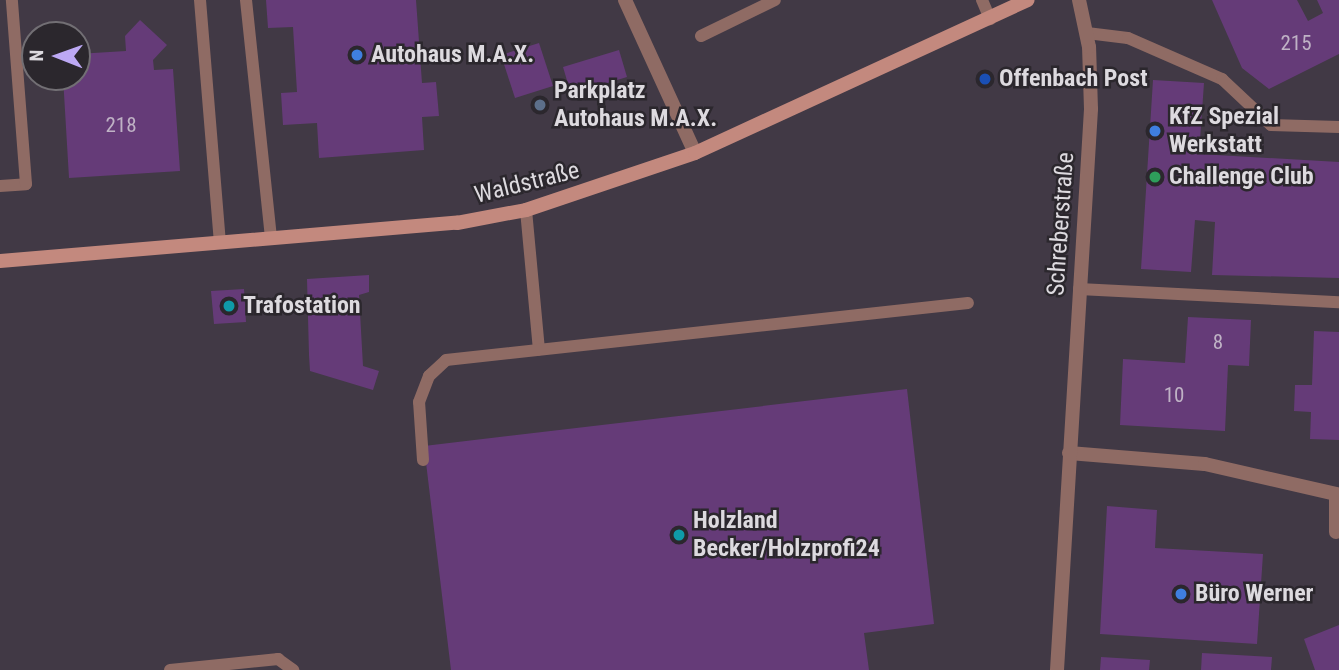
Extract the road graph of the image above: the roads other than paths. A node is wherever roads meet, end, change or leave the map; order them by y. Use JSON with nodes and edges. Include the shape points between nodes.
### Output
{"nodes":[{"id":1,"x":12,"y":0,"type":"edge"},
{"id":2,"x":200,"y":0,"type":"edge"},
{"id":3,"x":246,"y":0,"type":"edge"},
{"id":4,"x":625,"y":0,"type":"edge"},
{"id":5,"x":775,"y":0,"type":"edge"},
{"id":6,"x":982,"y":0,"type":"edge"},
{"id":7,"x":1027,"y":0,"type":"edge"},
{"id":8,"x":1079,"y":0,"type":"edge"},
{"id":9,"x":990,"y":19,"type":"junction"},
{"id":10,"x":1087,"y":33,"type":"junction"},
{"id":11,"x":701,"y":36,"type":"dead end"},
{"id":12,"x":1339,"y":127,"type":"edge"},
{"id":13,"x":695,"y":153,"type":"junction"},
{"id":14,"x":0,"y":186,"type":"edge"},
{"id":15,"x":526,"y":209,"type":"junction"},
{"id":16,"x":271,"y":238,"type":"junction"},
{"id":17,"x":220,"y":242,"type":"junction"},
{"id":18,"x":0,"y":261,"type":"edge"},
{"id":19,"x":1079,"y":289,"type":"junction"},
{"id":20,"x":1339,"y":302,"type":"edge"},
{"id":21,"x":968,"y":303,"type":"dead end"},
{"id":22,"x":539,"y":349,"type":"junction"},
{"id":23,"x":1069,"y":453,"type":"junction"},
{"id":24,"x":423,"y":460,"type":"dead end"},
{"id":25,"x":1336,"y":532,"type":"dead end"},
{"id":26,"x":170,"y":670,"type":"edge"},
{"id":27,"x":293,"y":670,"type":"edge"},
{"id":28,"x":1057,"y":670,"type":"edge"}],
"edges":[{"from":1,"to":14,"type":"lane","via":[[26,184]]},
{"from":2,"to":17,"type":"lane"},
{"from":3,"to":16,"type":"lane"},
{"from":4,"to":13,"type":"street"},
{"from":5,"to":11,"type":"lane"},
{"from":6,"to":9,"type":"lane"},
{"from":7,"to":9,"type":"main road","name":"Waldstraße"},
{"from":8,"to":10,"type":"street","name":"Schreberstraße"},
{"from":9,"to":13,"type":"main road","name":"Waldstraße"},
{"from":10,"to":12,"type":"lane","via":[[1128,38],[1222,79],[1271,124]]},
{"from":10,"to":19,"type":"street","name":"Schreberstraße","via":[[1091,109]]},
{"from":13,"to":15,"type":"main road","name":"Waldstraße"},
{"from":15,"to":16,"type":"main road","name":"Waldstraße","via":[[457,223]]},
{"from":15,"to":22,"type":"lane"},
{"from":16,"to":17,"type":"main road","name":"Waldstraße"},
{"from":17,"to":18,"type":"main road","name":"Waldstraße"},
{"from":19,"to":20,"type":"lane"},
{"from":19,"to":23,"type":"street","name":"Schreberstraße"},
{"from":21,"to":22,"type":"lane"},
{"from":22,"to":24,"type":"lane","via":[[446,360],[429,376],[419,402]]},
{"from":23,"to":25,"type":"street","via":[[1205,464],[1336,494]]},
{"from":23,"to":28,"type":"street","name":"Schreberstraße"},
{"from":26,"to":27,"type":"lane","via":[[278,659]]}]}
